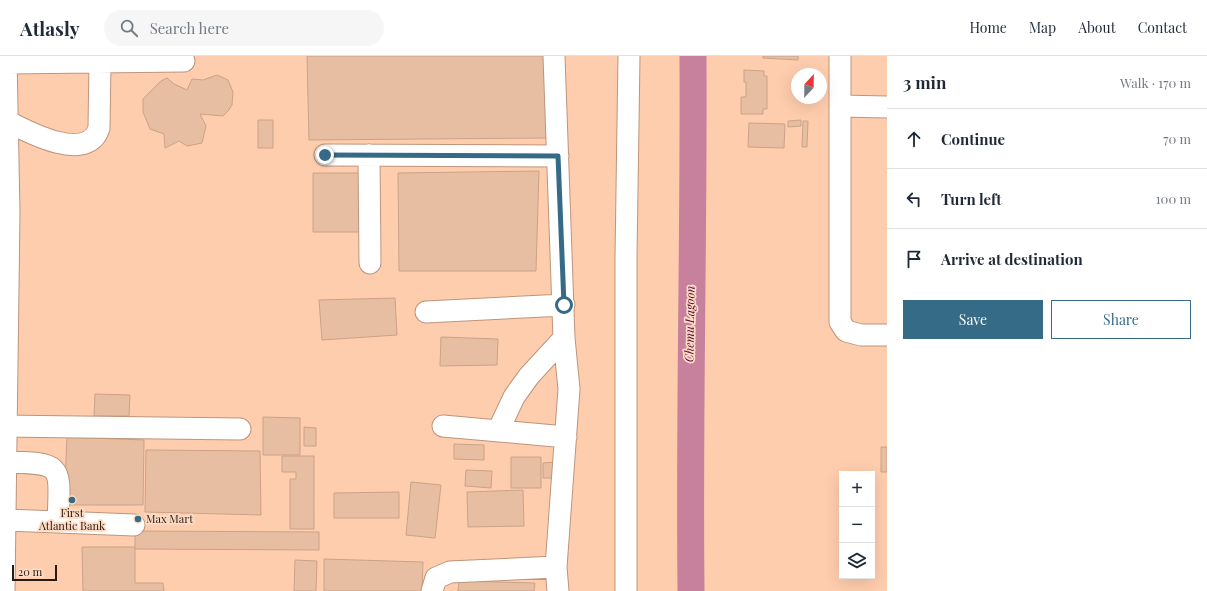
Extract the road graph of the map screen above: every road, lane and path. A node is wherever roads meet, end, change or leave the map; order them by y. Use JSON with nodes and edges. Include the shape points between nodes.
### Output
{"nodes":[{"id":1,"x":554,"y":56,"type":"edge"},
{"id":2,"x":629,"y":56,"type":"edge"},
{"id":3,"x":840,"y":56,"type":"edge"},
{"id":4,"x":6,"y":60,"type":"edge"},
{"id":5,"x":184,"y":61,"type":"dead end"},
{"id":6,"x":100,"y":62,"type":"junction"},
{"id":7,"x":840,"y":106,"type":"junction"},
{"id":8,"x":887,"y":107,"type":"edge"},
{"id":9,"x":7,"y":121,"type":"junction"},
{"id":10,"x":325,"y":155,"type":"dead end"},
{"id":11,"x":369,"y":155,"type":"junction"},
{"id":12,"x":558,"y":156,"type":"junction"},
{"id":13,"x":4,"y":170,"type":"edge"},
{"id":14,"x":370,"y":263,"type":"dead end"},
{"id":15,"x":564,"y":305,"type":"junction"},
{"id":16,"x":426,"y":312,"type":"dead end"},
{"id":17,"x":887,"y":335,"type":"edge"},
{"id":18,"x":564,"y":338,"type":"junction"},
{"id":19,"x":3,"y":426,"type":"edge"},
{"id":20,"x":443,"y":426,"type":"dead end"},
{"id":21,"x":240,"y":429,"type":"dead end"},
{"id":22,"x":498,"y":431,"type":"junction"},
{"id":23,"x":566,"y":437,"type":"junction"},
{"id":24,"x":5,"y":462,"type":"junction"},
{"id":25,"x":5,"y":520,"type":"junction"},
{"id":26,"x":58,"y":522,"type":"junction"},
{"id":27,"x":134,"y":525,"type":"dead end"},
{"id":28,"x":556,"y":567,"type":"junction"},
{"id":29,"x":4,"y":591,"type":"edge"},
{"id":30,"x":432,"y":591,"type":"edge"},
{"id":31,"x":558,"y":591,"type":"edge"},
{"id":32,"x":626,"y":591,"type":"edge"}],
"edges":[{"from":1,"to":12,"type":"street"},
{"from":2,"to":32,"type":"street"},
{"from":3,"to":7,"type":"street"},
{"from":4,"to":6,"type":"street"},
{"from":4,"to":9,"type":"street"},
{"from":5,"to":6,"type":"street"},
{"from":6,"to":9,"type":"street","via":[[99,128],[96,137],[90,142],[53,142]]},
{"from":7,"to":8,"type":"street"},
{"from":7,"to":17,"type":"street","via":[[840,322],[846,332]]},
{"from":9,"to":13,"type":"street"},
{"from":10,"to":11,"type":"street"},
{"from":11,"to":12,"type":"street"},
{"from":11,"to":14,"type":"street"},
{"from":12,"to":15,"type":"street"},
{"from":13,"to":19,"type":"street"},
{"from":15,"to":16,"type":"street"},
{"from":15,"to":18,"type":"street"},
{"from":18,"to":22,"type":"street","via":[[525,381],[514,397]]},
{"from":18,"to":23,"type":"street","via":[[569,389]]},
{"from":19,"to":21,"type":"street"},
{"from":19,"to":24,"type":"street"},
{"from":20,"to":22,"type":"street"},
{"from":22,"to":23,"type":"street"},
{"from":23,"to":28,"type":"street"},
{"from":24,"to":25,"type":"street"},
{"from":24,"to":26,"type":"street","via":[[39,463],[49,465],[56,471],[59,481]]},
{"from":25,"to":26,"type":"street"},
{"from":25,"to":29,"type":"street"},
{"from":26,"to":27,"type":"street"},
{"from":28,"to":30,"type":"street","via":[[450,572],[436,578]]},
{"from":28,"to":31,"type":"street"}]}
